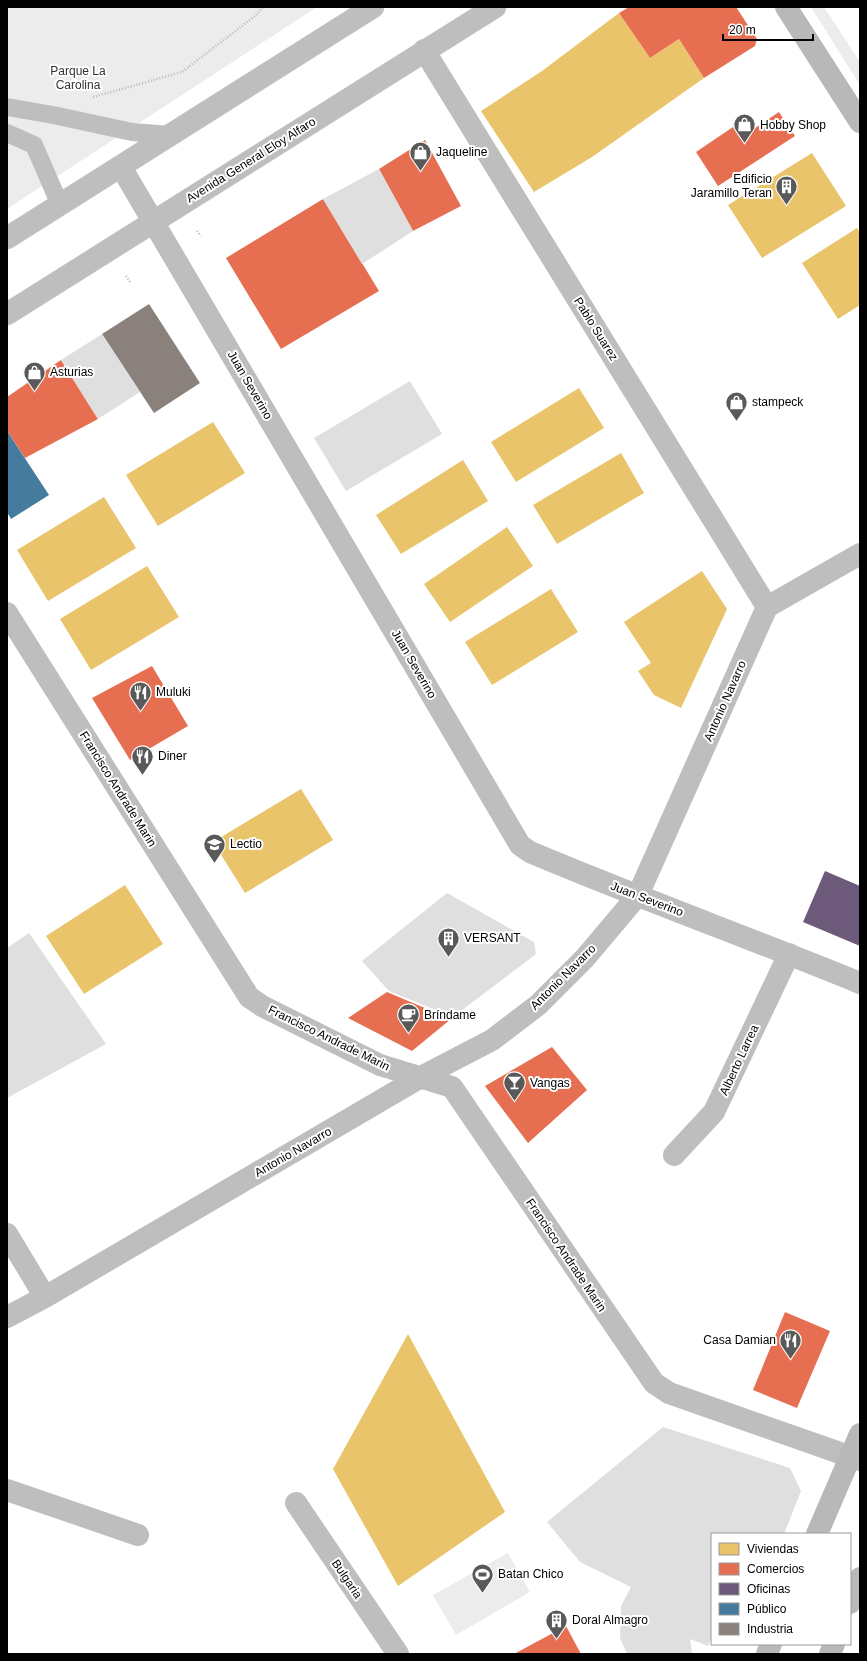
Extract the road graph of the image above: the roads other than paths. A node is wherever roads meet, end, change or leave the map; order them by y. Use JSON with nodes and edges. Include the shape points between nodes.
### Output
{"nodes":[{"id":1,"x":373,"y":7,"type":"edge"},
{"id":2,"x":495,"y":7,"type":"edge"},
{"id":3,"x":786,"y":7,"type":"edge"},
{"id":4,"x":424,"y":50,"type":"junction"},
{"id":5,"x":7,"y":107,"type":"edge"},
{"id":6,"x":860,"y":122,"type":"edge"},
{"id":7,"x":7,"y":133,"type":"edge"},
{"id":8,"x":171,"y":135,"type":"junction"},
{"id":9,"x":121,"y":167,"type":"junction"},
{"id":10,"x":60,"y":205,"type":"junction"},
{"id":11,"x":154,"y":222,"type":"junction"},
{"id":12,"x":7,"y":238,"type":"edge"},
{"id":13,"x":7,"y":314,"type":"edge"},
{"id":14,"x":860,"y":554,"type":"edge"},
{"id":15,"x":767,"y":607,"type":"junction"},
{"id":16,"x":7,"y":613,"type":"edge"},
{"id":17,"x":638,"y":895,"type":"junction"},
{"id":18,"x":789,"y":954,"type":"junction"},
{"id":19,"x":860,"y":983,"type":"edge"},
{"id":20,"x":420,"y":1077,"type":"junction"},
{"id":21,"x":674,"y":1155,"type":"dead end"},
{"id":22,"x":7,"y":1234,"type":"edge"},
{"id":23,"x":45,"y":1297,"type":"junction"},
{"id":24,"x":7,"y":1317,"type":"edge"},
{"id":25,"x":860,"y":1434,"type":"edge"},
{"id":26,"x":855,"y":1459,"type":"edge"},
{"id":27,"x":7,"y":1490,"type":"edge"},
{"id":28,"x":296,"y":1504,"type":"dead end"},
{"id":29,"x":818,"y":1533,"type":"edge"},
{"id":30,"x":138,"y":1535,"type":"dead end"},
{"id":31,"x":860,"y":1578,"type":"edge"},
{"id":32,"x":851,"y":1601,"type":"edge"},
{"id":33,"x":398,"y":1654,"type":"edge"}],
"edges":[{"from":1,"to":8,"type":"street"},
{"from":2,"to":4,"type":"street","name":"Avenida General Eloy Alfaro"},
{"from":3,"to":6,"type":"main road"},
{"from":4,"to":11,"type":"street","name":"Avenida General Eloy Alfaro"},
{"from":4,"to":15,"type":"street","name":"Pablo Suarez"},
{"from":5,"to":8,"type":"lane","via":[[132,132]]},
{"from":7,"to":10,"type":"lane","via":[[34,145]]},
{"from":8,"to":9,"type":"street"},
{"from":9,"to":10,"type":"street"},
{"from":9,"to":11,"type":"street","name":"Juan Severino"},
{"from":10,"to":12,"type":"street"},
{"from":11,"to":13,"type":"street","name":"Avenida General Eloy Alfaro"},
{"from":11,"to":17,"type":"street","name":"Juan Severino","via":[[520,845],[530,852]]},
{"from":14,"to":15,"type":"street"},
{"from":15,"to":17,"type":"street","name":"Antonio Navarro"},
{"from":16,"to":20,"type":"street","name":"Francisco Andrade Marin","via":[[249,997],[380,1065]]},
{"from":17,"to":18,"type":"street","name":"Juan Severino"},
{"from":17,"to":20,"type":"street","name":"Antonio Navarro","via":[[585,958],[538,1005],[492,1040]]},
{"from":18,"to":19,"type":"street","name":"Juan Severino"},
{"from":18,"to":21,"type":"street","name":"Alberto Larrea","via":[[714,1112]]},
{"from":20,"to":23,"type":"street","name":"Antonio Navarro"},
{"from":20,"to":26,"type":"street","name":"Francisco Andrade Marin","via":[[452,1087],[654,1383],[669,1393]]},
{"from":22,"to":23,"type":"street"},
{"from":23,"to":24,"type":"street","name":"Antonio Navarro"},
{"from":25,"to":26,"type":"main road"},
{"from":26,"to":29,"type":"main road"},
{"from":27,"to":30,"type":"street"},
{"from":28,"to":33,"type":"street","name":"Bulgaria"},
{"from":31,"to":32,"type":"main road"}]}
